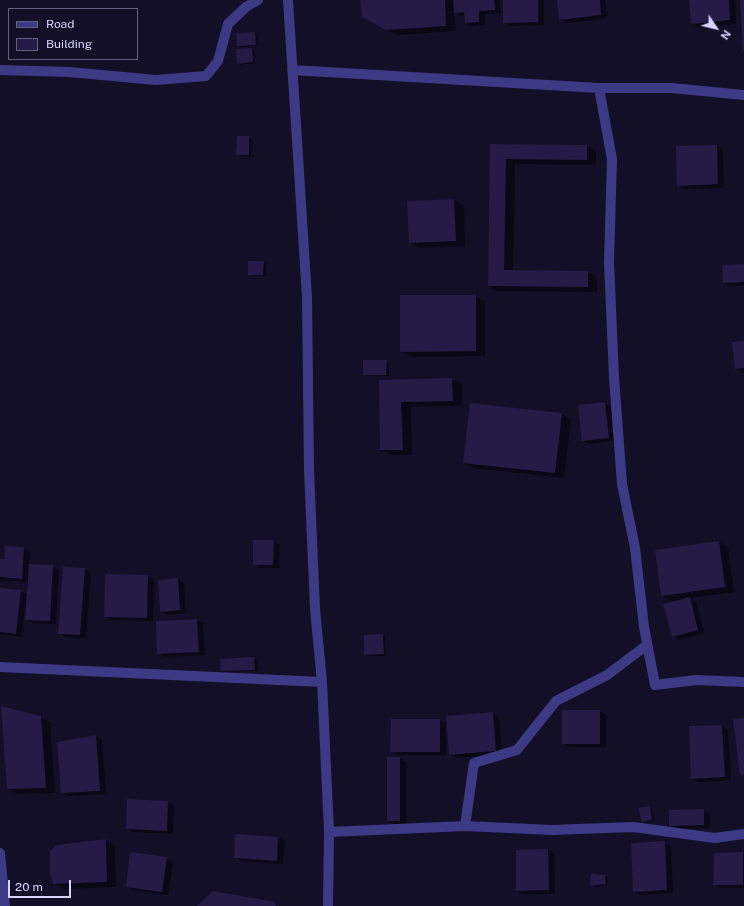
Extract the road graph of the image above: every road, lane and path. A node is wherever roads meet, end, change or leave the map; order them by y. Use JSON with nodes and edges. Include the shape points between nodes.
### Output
{"nodes":[{"id":1,"x":258,"y":0,"type":"edge"},
{"id":2,"x":288,"y":0,"type":"edge"},
{"id":3,"x":0,"y":70,"type":"edge"},
{"id":4,"x":292,"y":70,"type":"junction"},
{"id":5,"x":599,"y":88,"type":"junction"},
{"id":6,"x":744,"y":95,"type":"edge"},
{"id":7,"x":647,"y":645,"type":"junction"},
{"id":8,"x":0,"y":667,"type":"edge"},
{"id":9,"x":322,"y":682,"type":"junction"},
{"id":10,"x":744,"y":682,"type":"edge"},
{"id":11,"x":466,"y":826,"type":"junction"},
{"id":12,"x":329,"y":832,"type":"junction"},
{"id":13,"x":744,"y":834,"type":"edge"},
{"id":14,"x":0,"y":853,"type":"edge"},
{"id":15,"x":5,"y":906,"type":"edge"},
{"id":16,"x":328,"y":906,"type":"edge"}],
"edges":[{"from":1,"to":3,"type":"street","via":[[246,7],[228,24],[218,61],[206,76],[156,80],[69,72]]},
{"from":2,"to":4,"type":"street"},
{"from":4,"to":5,"type":"street"},
{"from":4,"to":9,"type":"street","via":[[307,297],[309,478],[315,609]]},
{"from":5,"to":6,"type":"street","via":[[672,88]]},
{"from":5,"to":7,"type":"street","via":[[612,159],[609,262],[622,484],[635,548]]},
{"from":7,"to":10,"type":"street","via":[[654,685],[696,680]]},
{"from":7,"to":11,"type":"street","via":[[607,675],[556,701],[517,750],[474,763]]},
{"from":8,"to":9,"type":"street"},
{"from":9,"to":12,"type":"street"},
{"from":11,"to":12,"type":"street"},
{"from":11,"to":13,"type":"street","via":[[552,830],[632,827],[715,838]]},
{"from":12,"to":16,"type":"street"},
{"from":14,"to":15,"type":"street"}]}
